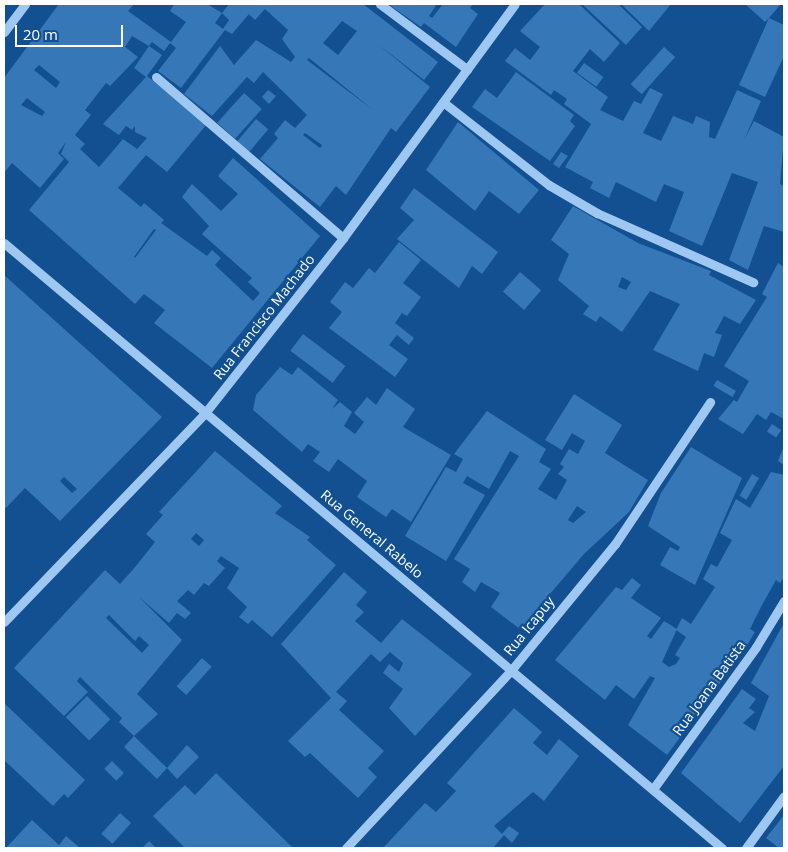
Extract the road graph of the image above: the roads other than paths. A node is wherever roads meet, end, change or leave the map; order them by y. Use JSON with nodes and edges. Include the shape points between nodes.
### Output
{"nodes":[{"id":1,"x":25,"y":4,"type":"edge"},
{"id":2,"x":380,"y":4,"type":"edge"},
{"id":3,"x":516,"y":4,"type":"edge"},
{"id":4,"x":4,"y":32,"type":"edge"},
{"id":5,"x":468,"y":69,"type":"junction"},
{"id":6,"x":156,"y":77,"type":"dead end"},
{"id":7,"x":443,"y":102,"type":"junction"},
{"id":8,"x":343,"y":238,"type":"junction"},
{"id":9,"x":4,"y":243,"type":"edge"},
{"id":10,"x":753,"y":282,"type":"dead end"},
{"id":11,"x":710,"y":402,"type":"dead end"},
{"id":12,"x":205,"y":414,"type":"junction"},
{"id":13,"x":784,"y":600,"type":"edge"},
{"id":14,"x":4,"y":622,"type":"edge"},
{"id":15,"x":513,"y":668,"type":"junction"},
{"id":16,"x":653,"y":789,"type":"junction"},
{"id":17,"x":784,"y":796,"type":"edge"},
{"id":18,"x":346,"y":848,"type":"edge"},
{"id":19,"x":722,"y":848,"type":"edge"},
{"id":20,"x":746,"y":848,"type":"edge"}],
"edges":[{"from":1,"to":4,"type":"street"},
{"from":2,"to":5,"type":"street"},
{"from":3,"to":5,"type":"street","name":"Rua Francisco Machado"},
{"from":5,"to":7,"type":"street","name":"Rua Francisco Machado"},
{"from":6,"to":8,"type":"street"},
{"from":7,"to":8,"type":"street","name":"Rua Francisco Machado"},
{"from":7,"to":10,"type":"street","via":[[549,185],[589,208]]},
{"from":8,"to":12,"type":"street","name":"Rua Francisco Machado"},
{"from":9,"to":12,"type":"street","name":"Rua General Rabelo"},
{"from":11,"to":15,"type":"street","name":"Rua Icapuy","via":[[615,544]]},
{"from":12,"to":14,"type":"street","name":"Rua Francisco Machado"},
{"from":12,"to":15,"type":"street","name":"Rua General Rabelo"},
{"from":13,"to":16,"type":"street","name":"Rua Joana Batista","via":[[756,647]]},
{"from":15,"to":16,"type":"street","name":"Rua General Rabelo"},
{"from":15,"to":18,"type":"street","name":"Rua Icapuy"},
{"from":16,"to":19,"type":"street","name":"Rua General Rabelo"},
{"from":17,"to":20,"type":"street"}]}
